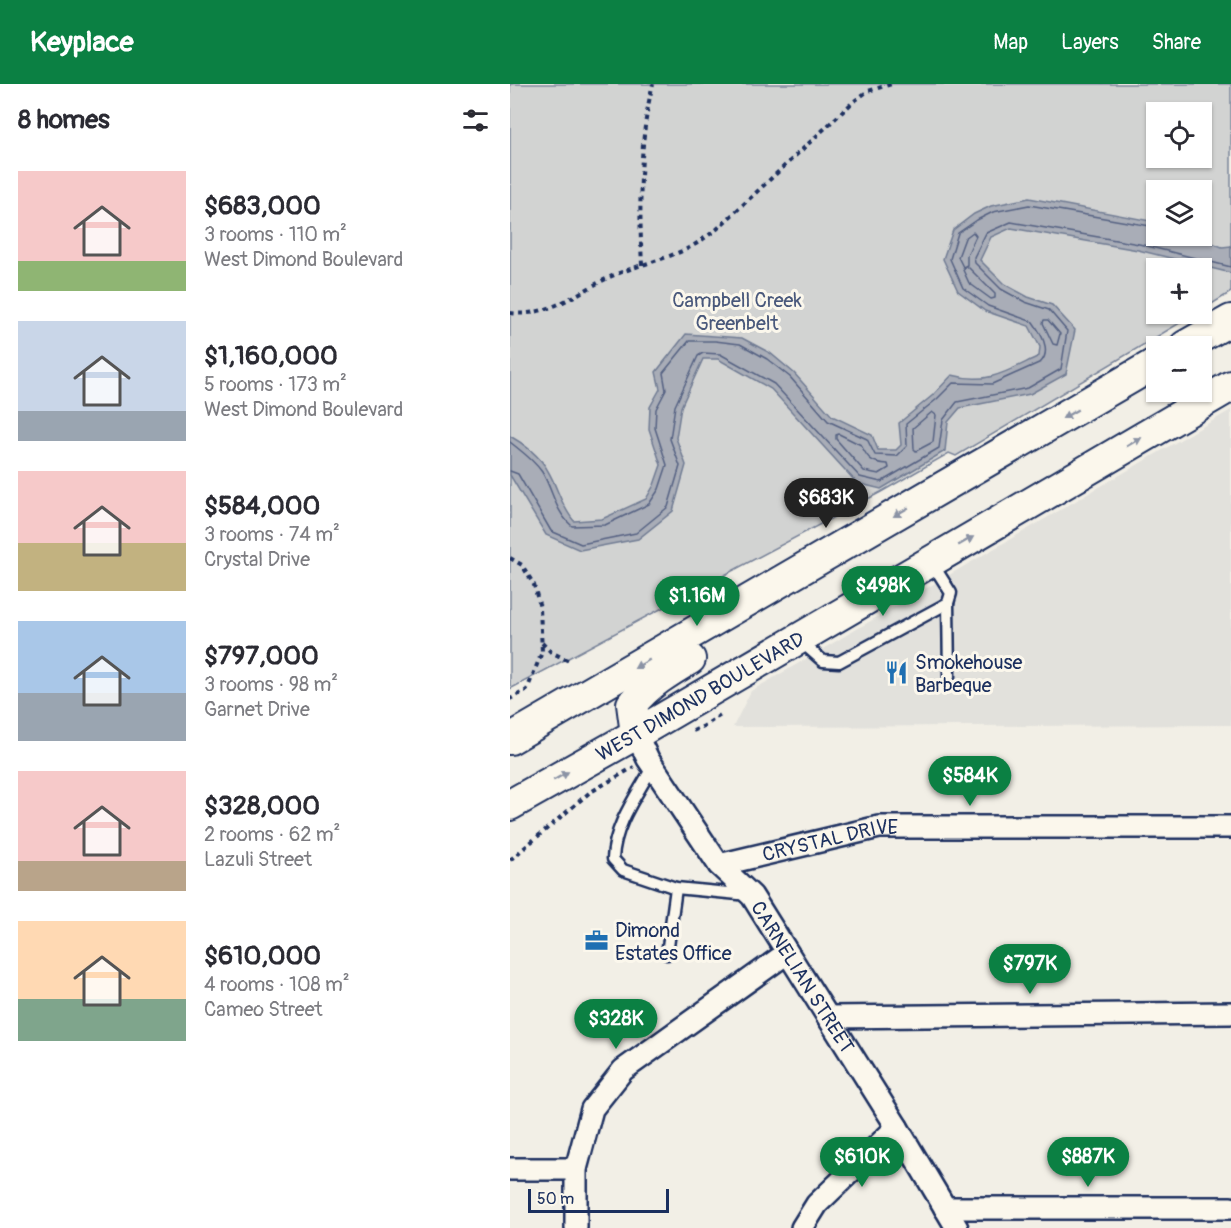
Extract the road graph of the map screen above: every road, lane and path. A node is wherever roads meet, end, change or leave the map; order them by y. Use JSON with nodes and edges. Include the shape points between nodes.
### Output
{"nodes":[{"id":1,"x":653,"y":84,"type":"edge"},
{"id":2,"x":892,"y":84,"type":"edge"},
{"id":3,"x":642,"y":265,"type":"junction"},
{"id":4,"x":510,"y":314,"type":"edge"},
{"id":5,"x":1231,"y":320,"type":"edge"},
{"id":6,"x":1203,"y":336,"type":"edge"},
{"id":7,"x":1146,"y":369,"type":"edge"},
{"id":8,"x":1231,"y":386,"type":"edge"},
{"id":9,"x":838,"y":549,"type":"junction"},
{"id":10,"x":510,"y":558,"type":"edge"},
{"id":11,"x":931,"y":561,"type":"junction"},
{"id":12,"x":948,"y":603,"type":"junction"},
{"id":13,"x":801,"y":637,"type":"junction"},
{"id":14,"x":541,"y":642,"type":"junction"},
{"id":15,"x":571,"y":662,"type":"dead end"},
{"id":16,"x":949,"y":678,"type":"dead end"},
{"id":17,"x":510,"y":699,"type":"edge"},
{"id":18,"x":510,"y":739,"type":"edge"},
{"id":19,"x":646,"y":753,"type":"junction"},
{"id":20,"x":510,"y":805,"type":"edge"},
{"id":21,"x":1231,"y":827,"type":"edge"},
{"id":22,"x":510,"y":860,"type":"edge"},
{"id":23,"x":719,"y":865,"type":"junction"},
{"id":24,"x":676,"y":888,"type":"junction"},
{"id":25,"x":752,"y":896,"type":"junction"},
{"id":26,"x":667,"y":954,"type":"dead end"},
{"id":27,"x":787,"y":954,"type":"junction"},
{"id":28,"x":1231,"y":1013,"type":"edge"},
{"id":29,"x":828,"y":1017,"type":"junction"},
{"id":30,"x":897,"y":1127,"type":"junction"},
{"id":31,"x":510,"y":1169,"type":"edge"},
{"id":32,"x":576,"y":1169,"type":"junction"},
{"id":33,"x":945,"y":1208,"type":"junction"},
{"id":34,"x":1231,"y":1208,"type":"edge"},
{"id":35,"x":576,"y":1228,"type":"edge"},
{"id":36,"x":801,"y":1228,"type":"edge"},
{"id":37,"x":957,"y":1228,"type":"edge"}],
"edges":[{"from":1,"to":3,"type":"path","via":[[644,151]]},
{"from":2,"to":3,"type":"path","via":[[868,91],[853,102],[717,229],[684,250]]},
{"from":3,"to":4,"type":"path","via":[[546,310]]},
{"from":5,"to":6,"type":"main road"},
{"from":7,"to":9,"type":"main road","one_way":true},
{"from":11,"to":8,"type":"main road","name":"WEST DIMOND BOULEVARD","one_way":true},
{"from":9,"to":18,"type":"main road","one_way":true},
{"from":9,"to":19,"type":"main road","via":[[820,582],[665,673],[642,692],[632,704]]},
{"from":10,"to":14,"type":"path","via":[[522,565],[534,585],[540,608]]},
{"from":11,"to":12,"type":"lane","via":[[951,593]]},
{"from":11,"to":13,"type":"main road","name":"WEST DIMOND BOULEVARD"},
{"from":12,"to":13,"type":"lane","via":[[839,662],[823,661]]},
{"from":12,"to":16,"type":"lane"},
{"from":13,"to":19,"type":"main road","name":"WEST DIMOND BOULEVARD"},
{"from":14,"to":15,"type":"path"},
{"from":14,"to":17,"type":"path","via":[[542,652],[527,690]]},
{"from":20,"to":19,"type":"main road","name":"WEST DIMOND BOULEVARD","one_way":true},
{"from":19,"to":22,"type":"path","via":[[590,793]]},
{"from":19,"to":23,"type":"street","name":"CARNELIAN STREET"},
{"from":19,"to":24,"type":"lane","via":[[614,844],[613,859],[623,870]]},
{"from":21,"to":23,"type":"street","name":"CRYSTAL DRIVE","via":[[879,827]]},
{"from":23,"to":25,"type":"street","name":"CARNELIAN STREET"},
{"from":24,"to":25,"type":"lane"},
{"from":24,"to":26,"type":"lane"},
{"from":25,"to":27,"type":"street","name":"CARNELIAN STREET"},
{"from":27,"to":29,"type":"street","name":"CARNELIAN STREET"},
{"from":27,"to":32,"type":"street","via":[[623,1070],[592,1108]]},
{"from":28,"to":29,"type":"street"},
{"from":29,"to":30,"type":"street","name":"CARNELIAN STREET"},
{"from":30,"to":33,"type":"street","name":"CARNELIAN STREET"},
{"from":30,"to":36,"type":"street","via":[[817,1204]]},
{"from":31,"to":32,"type":"street"},
{"from":32,"to":35,"type":"street"},
{"from":33,"to":34,"type":"street"},
{"from":33,"to":37,"type":"street","name":"CARNELIAN STREET"}]}
